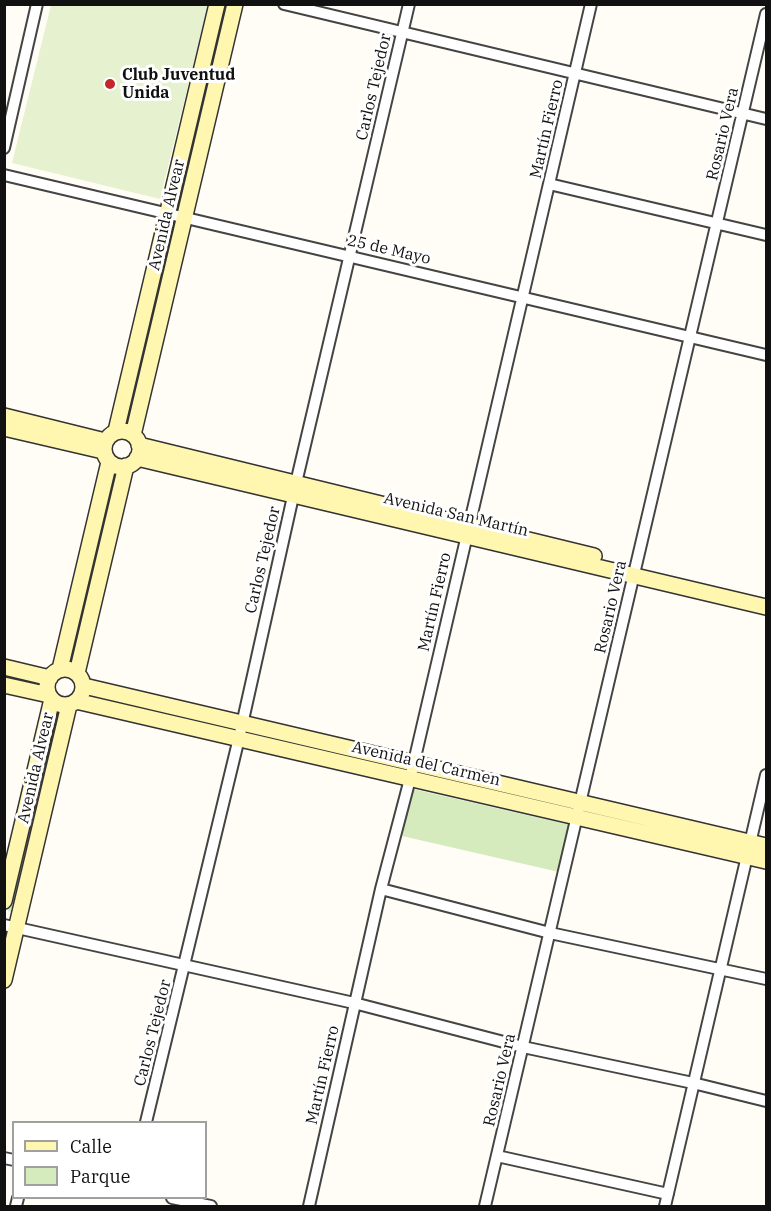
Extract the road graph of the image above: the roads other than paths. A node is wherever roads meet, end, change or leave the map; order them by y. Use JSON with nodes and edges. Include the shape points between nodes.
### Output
{"nodes":[{"id":1,"x":37,"y":4,"type":"edge"},
{"id":2,"x":218,"y":4,"type":"edge"},
{"id":3,"x":235,"y":4,"type":"edge"},
{"id":4,"x":284,"y":4,"type":"edge"},
{"id":5,"x":409,"y":4,"type":"edge"},
{"id":6,"x":591,"y":4,"type":"edge"},
{"id":7,"x":766,"y":14,"type":"edge"},
{"id":8,"x":402,"y":33,"type":"junction"},
{"id":9,"x":575,"y":74,"type":"junction"},
{"id":10,"x":743,"y":113,"type":"junction"},
{"id":11,"x":766,"y":119,"type":"edge"},
{"id":12,"x":4,"y":148,"type":"edge"},
{"id":13,"x":4,"y":175,"type":"edge"},
{"id":14,"x":549,"y":184,"type":"junction"},
{"id":15,"x":168,"y":214,"type":"junction"},
{"id":16,"x":185,"y":218,"type":"junction"},
{"id":17,"x":717,"y":223,"type":"junction"},
{"id":18,"x":766,"y":235,"type":"edge"},
{"id":19,"x":350,"y":256,"type":"junction"},
{"id":20,"x":523,"y":297,"type":"junction"},
{"id":21,"x":690,"y":337,"type":"junction"},
{"id":22,"x":766,"y":356,"type":"edge"},
{"id":23,"x":4,"y":416,"type":"edge"},
{"id":24,"x":4,"y":428,"type":"edge"},
{"id":25,"x":108,"y":446,"type":"junction"},
{"id":26,"x":134,"y":451,"type":"junction"},
{"id":27,"x":295,"y":489,"type":"junction"},
{"id":28,"x":468,"y":530,"type":"junction"},
{"id":29,"x":635,"y":571,"type":"junction"},
{"id":30,"x":766,"y":597,"type":"edge"},
{"id":31,"x":766,"y":607,"type":"edge"},
{"id":32,"x":4,"y":667,"type":"edge"},
{"id":33,"x":55,"y":674,"type":"junction"},
{"id":34,"x":80,"y":679,"type":"junction"},
{"id":35,"x":4,"y":685,"type":"edge"},
{"id":36,"x":51,"y":697,"type":"junction"},
{"id":37,"x":73,"y":703,"type":"junction"},
{"id":38,"x":240,"y":730,"type":"junction"},
{"id":39,"x":413,"y":763,"type":"junction"},
{"id":40,"x":766,"y":775,"type":"edge"},
{"id":41,"x":410,"y":779,"type":"junction"},
{"id":42,"x":579,"y":810,"type":"junction"},
{"id":43,"x":766,"y":846,"type":"edge"},
{"id":44,"x":749,"y":850,"type":"junction"},
{"id":45,"x":766,"y":861,"type":"edge"},
{"id":46,"x":381,"y":889,"type":"junction"},
{"id":47,"x":4,"y":901,"type":"edge"},
{"id":48,"x":11,"y":927,"type":"edge"},
{"id":49,"x":550,"y":933,"type":"junction"},
{"id":50,"x":185,"y":967,"type":"junction"},
{"id":51,"x":721,"y":969,"type":"junction"},
{"id":52,"x":766,"y":979,"type":"edge"},
{"id":53,"x":4,"y":980,"type":"edge"},
{"id":54,"x":354,"y":1003,"type":"junction"},
{"id":55,"x":523,"y":1047,"type":"junction"},
{"id":56,"x":693,"y":1083,"type":"junction"},
{"id":57,"x":766,"y":1101,"type":"edge"},
{"id":58,"x":146,"y":1121,"type":"edge"},
{"id":59,"x":497,"y":1156,"type":"junction"},
{"id":60,"x":668,"y":1194,"type":"junction"},
{"id":61,"x":181,"y":1199,"type":"edge"},
{"id":62,"x":211,"y":1206,"type":"edge"},
{"id":63,"x":309,"y":1206,"type":"edge"},
{"id":64,"x":485,"y":1206,"type":"edge"},
{"id":65,"x":665,"y":1206,"type":"edge"}],
"edges":[{"from":1,"to":12,"type":"street"},
{"from":2,"to":15,"type":"main road","name":"Avenida Alvear"},
{"from":3,"to":16,"type":"main road","name":"Avenida Alvear"},
{"from":4,"to":8,"type":"street"},
{"from":5,"to":8,"type":"street","name":"Carlos Tejedor"},
{"from":6,"to":9,"type":"street","name":"Martín Fierro"},
{"from":7,"to":10,"type":"street","name":"Rosario Vera"},
{"from":8,"to":9,"type":"street"},
{"from":8,"to":19,"type":"street","name":"Carlos Tejedor"},
{"from":9,"to":10,"type":"street"},
{"from":9,"to":14,"type":"street","name":"Martín Fierro"},
{"from":10,"to":11,"type":"street"},
{"from":10,"to":17,"type":"street","name":"Rosario Vera"},
{"from":13,"to":15,"type":"street","name":"25 de Mayo"},
{"from":14,"to":17,"type":"street"},
{"from":14,"to":20,"type":"street","name":"Martín Fierro"},
{"from":15,"to":16,"type":"street","name":"25 de Mayo"},
{"from":15,"to":25,"type":"main road","name":"Avenida Alvear"},
{"from":16,"to":19,"type":"street","name":"25 de Mayo"},
{"from":16,"to":26,"type":"main road","name":"Avenida Alvear"},
{"from":17,"to":18,"type":"street"},
{"from":17,"to":21,"type":"street","name":"Rosario Vera"},
{"from":19,"to":20,"type":"street","name":"25 de Mayo"},
{"from":19,"to":27,"type":"street","name":"Carlos Tejedor"},
{"from":20,"to":21,"type":"street","name":"25 de Mayo"},
{"from":20,"to":28,"type":"street","name":"Martín Fierro"},
{"from":21,"to":22,"type":"street","name":"25 de Mayo"},
{"from":21,"to":29,"type":"street","name":"Rosario Vera"},
{"from":23,"to":25,"type":"main road"},
{"from":24,"to":25,"type":"main road"},
{"from":25,"to":26,"type":"main road","via":[[122,430]]},
{"from":25,"to":26,"type":"main road","via":[[120,467]]},
{"from":25,"to":33,"type":"main road","name":"Avenida Alvear"},
{"from":26,"to":27,"type":"main road","name":"Avenida San Martín"},
{"from":26,"to":34,"type":"main road","name":"Avenida Alvear"},
{"from":27,"to":28,"type":"main road","name":"Avenida San Martín"},
{"from":27,"to":38,"type":"street","name":"Carlos Tejedor"},
{"from":28,"to":29,"type":"main road","name":"Avenida San Martín"},
{"from":28,"to":39,"type":"street","name":"Martín Fierro"},
{"from":29,"to":30,"type":"main road","name":"Avenida San Martín"},
{"from":29,"to":31,"type":"main road","name":"Avenida San Martín"},
{"from":29,"to":42,"type":"street","name":"Rosario Vera"},
{"from":32,"to":33,"type":"main road"},
{"from":33,"to":34,"type":"main road","via":[[66,668]]},
{"from":33,"to":36,"type":"main road","via":[[47,683]]},
{"from":34,"to":37,"type":"main road","via":[[83,692]]},
{"from":34,"to":38,"type":"main road","name":"Avenida del Carmen"},
{"from":35,"to":36,"type":"main road"},
{"from":36,"to":37,"type":"main road","via":[[63,705]]},
{"from":36,"to":47,"type":"main road","name":"Avenida Alvear"},
{"from":37,"to":38,"type":"main road","name":"Avenida del Carmen"},
{"from":37,"to":48,"type":"main road","name":"Avenida Alvear"},
{"from":38,"to":39,"type":"main road","name":"Avenida del Carmen"},
{"from":38,"to":41,"type":"main road","name":"Avenida del Carmen"},
{"from":38,"to":50,"type":"street","name":"Carlos Tejedor"},
{"from":39,"to":41,"type":"street","name":"Martín Fierro"},
{"from":39,"to":42,"type":"main road","name":"Avenida del Carmen"},
{"from":40,"to":44,"type":"street"},
{"from":41,"to":42,"type":"main road","name":"Avenida del Carmen"},
{"from":41,"to":46,"type":"street","name":"Martín Fierro"},
{"from":42,"to":44,"type":"main road","name":"Avenida del Carmen"},
{"from":42,"to":49,"type":"street","name":"Rosario Vera"},
{"from":43,"to":44,"type":"main road","name":"Avenida del Carmen"},
{"from":44,"to":45,"type":"main road","name":"Avenida del Carmen"},
{"from":44,"to":51,"type":"street"},
{"from":46,"to":49,"type":"street"},
{"from":46,"to":54,"type":"street","name":"Martín Fierro"},
{"from":48,"to":50,"type":"street"},
{"from":48,"to":53,"type":"main road","name":"Avenida Alvear"},
{"from":49,"to":51,"type":"street"},
{"from":49,"to":55,"type":"street","name":"Rosario Vera"},
{"from":50,"to":54,"type":"street"},
{"from":50,"to":58,"type":"street","name":"Carlos Tejedor"},
{"from":51,"to":52,"type":"street"},
{"from":51,"to":56,"type":"street"},
{"from":54,"to":55,"type":"street"},
{"from":54,"to":63,"type":"street","name":"Martín Fierro"},
{"from":55,"to":56,"type":"street"},
{"from":55,"to":59,"type":"street","name":"Rosario Vera"},
{"from":56,"to":57,"type":"street"},
{"from":56,"to":60,"type":"street"},
{"from":59,"to":60,"type":"street"},
{"from":59,"to":64,"type":"street","name":"Rosario Vera"},
{"from":60,"to":65,"type":"street"},
{"from":61,"to":62,"type":"street"}]}
